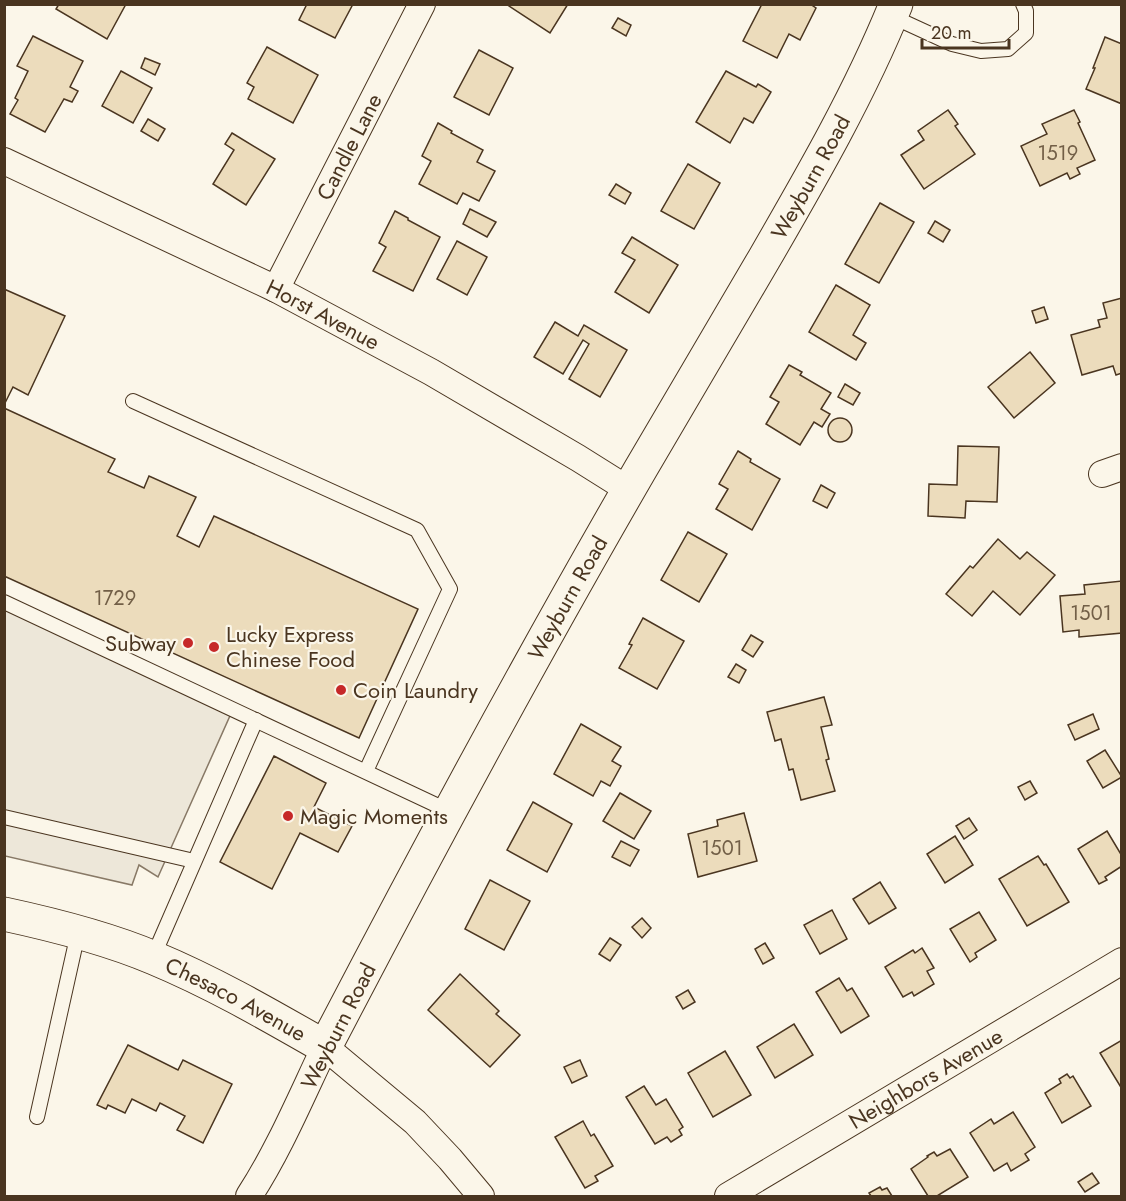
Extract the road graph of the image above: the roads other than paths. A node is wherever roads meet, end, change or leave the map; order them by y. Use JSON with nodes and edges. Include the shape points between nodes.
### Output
{"nodes":[{"id":1,"x":422,"y":4,"type":"edge"},
{"id":2,"x":1023,"y":4,"type":"edge"},
{"id":3,"x":894,"y":10,"type":"edge"},
{"id":4,"x":4,"y":161,"type":"edge"},
{"id":5,"x":276,"y":290,"type":"junction"},
{"id":6,"x":133,"y":401,"type":"dead end"},
{"id":7,"x":629,"y":490,"type":"junction"},
{"id":8,"x":4,"y":602,"type":"edge"},
{"id":9,"x":256,"y":720,"type":"junction"},
{"id":10,"x":366,"y":771,"type":"junction"},
{"id":11,"x":449,"y":811,"type":"junction"},
{"id":12,"x":4,"y":817,"type":"edge"},
{"id":13,"x":194,"y":861,"type":"junction"},
{"id":14,"x":4,"y":914,"type":"edge"},
{"id":15,"x":78,"y":933,"type":"junction"},
{"id":16,"x":153,"y":957,"type":"junction"},
{"id":17,"x":1122,"y":961,"type":"edge"},
{"id":18,"x":325,"y":1047,"type":"junction"},
{"id":19,"x":38,"y":1117,"type":"dead end"},
{"id":20,"x":249,"y":1197,"type":"edge"},
{"id":21,"x":481,"y":1197,"type":"edge"},
{"id":22,"x":728,"y":1197,"type":"edge"}],
"edges":[{"from":1,"to":5,"type":"street","name":"Candle Lane"},
{"from":2,"to":3,"type":"lane","via":[[1026,33],[1008,49],[981,51],[952,44]]},
{"from":3,"to":7,"type":"street","name":"Weyburn Road","via":[[866,74],[812,175]]},
{"from":4,"to":5,"type":"street","name":"Horst Avenue"},
{"from":5,"to":7,"type":"street","name":"Horst Avenue","via":[[431,372]]},
{"from":6,"to":10,"type":"lane","via":[[417,530],[450,589]]},
{"from":7,"to":11,"type":"street","name":"Weyburn Road"},
{"from":8,"to":9,"type":"lane"},
{"from":9,"to":10,"type":"lane"},
{"from":9,"to":13,"type":"lane"},
{"from":10,"to":11,"type":"lane"},
{"from":11,"to":18,"type":"street","name":"Weyburn Road"},
{"from":12,"to":13,"type":"lane"},
{"from":13,"to":16,"type":"lane"},
{"from":14,"to":15,"type":"street","name":"Chesaco Avenue"},
{"from":15,"to":16,"type":"street","name":"Chesaco Avenue"},
{"from":15,"to":19,"type":"lane"},
{"from":16,"to":18,"type":"street","name":"Chesaco Avenue","via":[[247,1002]]},
{"from":17,"to":22,"type":"street","name":"Neighbors Avenue"},
{"from":18,"to":20,"type":"street","name":"Weyburn Road"},
{"from":18,"to":21,"type":"street","name":"Chesaco Avenue","via":[[415,1122]]}]}
